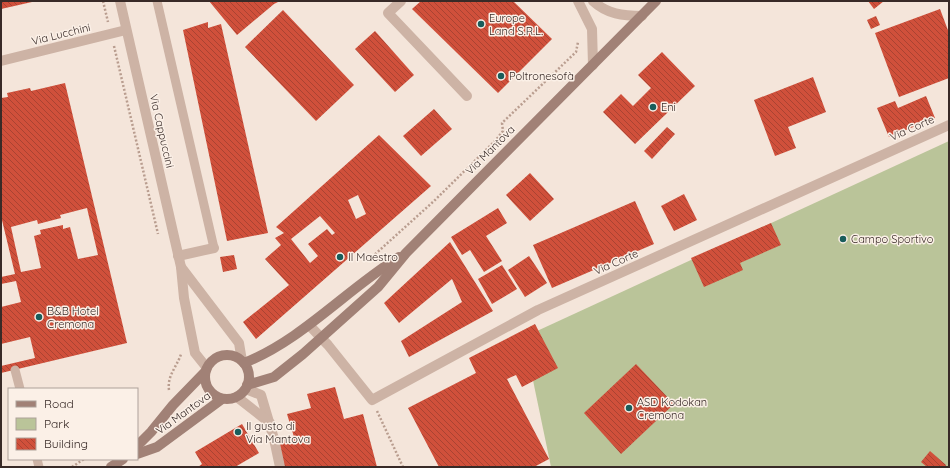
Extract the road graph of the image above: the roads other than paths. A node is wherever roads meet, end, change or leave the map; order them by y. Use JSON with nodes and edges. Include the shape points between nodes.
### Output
{"nodes":[{"id":1,"x":120,"y":1,"type":"edge"},
{"id":2,"x":157,"y":1,"type":"edge"},
{"id":3,"x":402,"y":1,"type":"edge"},
{"id":4,"x":578,"y":1,"type":"edge"},
{"id":5,"x":593,"y":1,"type":"edge"},
{"id":6,"x":656,"y":1,"type":"edge"},
{"id":7,"x":642,"y":16,"type":"junction"},
{"id":8,"x":126,"y":30,"type":"junction"},
{"id":9,"x":1,"y":61,"type":"edge"},
{"id":10,"x":593,"y":64,"type":"junction"},
{"id":11,"x":467,"y":96,"type":"dead end"},
{"id":12,"x":949,"y":125,"type":"edge"},
{"id":13,"x":214,"y":248,"type":"joint"},
{"id":14,"x":406,"y":253,"type":"junction"},
{"id":15,"x":178,"y":256,"type":"junction"},
{"id":16,"x":181,"y":266,"type":"junction"},
{"id":17,"x":309,"y":324,"type":"junction"},
{"id":18,"x":322,"y":338,"type":"junction"},
{"id":19,"x":243,"y":362,"type":"junction"},
{"id":20,"x":15,"y":370,"type":"dead end"},
{"id":21,"x":206,"y":370,"type":"junction"},
{"id":22,"x":246,"y":387,"type":"junction"},
{"id":23,"x":20,"y":388,"type":"edge"},
{"id":24,"x":237,"y":397,"type":"junction"},
{"id":25,"x":222,"y":399,"type":"junction"},
{"id":26,"x":270,"y":423,"type":"junction"},
{"id":27,"x":138,"y":445,"type":"edge"},
{"id":28,"x":138,"y":454,"type":"edge"},
{"id":29,"x":122,"y":460,"type":"edge"},
{"id":30,"x":111,"y":467,"type":"edge"},
{"id":31,"x":280,"y":467,"type":"edge"}],
"edges":[{"from":1,"to":8,"type":"street","name":"Via Cappuccini"},
{"from":2,"to":13,"type":"lane"},
{"from":3,"to":11,"type":"street","via":[[388,13]]},
{"from":4,"to":10,"type":"street","via":[[592,29]]},
{"from":5,"to":7,"type":"street","via":[[609,12]]},
{"from":6,"to":7,"type":"main road","name":"Via Mantova"},
{"from":7,"to":10,"type":"main road","name":"Via Mantova"},
{"from":8,"to":9,"type":"street","name":"Via Lucchini"},
{"from":8,"to":15,"type":"street","name":"Via Cappuccini"},
{"from":10,"to":14,"type":"main road","name":"Via Mantova"},
{"from":12,"to":18,"type":"street","name":"Via Corte","via":[[538,310],[372,400]]},
{"from":13,"to":15,"type":"street"},
{"from":14,"to":17,"type":"main road","name":"Via Mantova","via":[[375,272]]},
{"from":14,"to":18,"type":"main road","name":"Via Mantova","via":[[378,286]]},
{"from":15,"to":16,"type":"street","name":"Via Cappuccini"},
{"from":16,"to":19,"type":"street","name":"Via Cappuccini","via":[[239,342]]},
{"from":16,"to":21,"type":"street","name":"Via Cappuccini","via":[[184,298],[195,353]]},
{"from":17,"to":18,"type":"street"},
{"from":17,"to":19,"type":"main road","name":"Via Mantova","via":[[260,357]]},
{"from":18,"to":22,"type":"main road","name":"Via Mantova","via":[[274,377]]},
{"from":19,"to":21,"type":"main road","via":[[224,356],[212,361]]},
{"from":19,"to":22,"type":"main road","via":[[249,374]]},
{"from":20,"to":23,"type":"lane"},
{"from":21,"to":25,"type":"main road","via":[[204,378],[209,392]]},
{"from":21,"to":27,"type":"main road","name":"Via Mantova"},
{"from":22,"to":24,"type":"main road"},
{"from":22,"to":26,"type":"street","via":[[261,395]]},
{"from":24,"to":25,"type":"main road"},
{"from":24,"to":26,"type":"street"},
{"from":25,"to":28,"type":"main road","name":"Via Mantova","via":[[157,447]]},
{"from":26,"to":31,"type":"street"},
{"from":29,"to":30,"type":"main road"}]}
